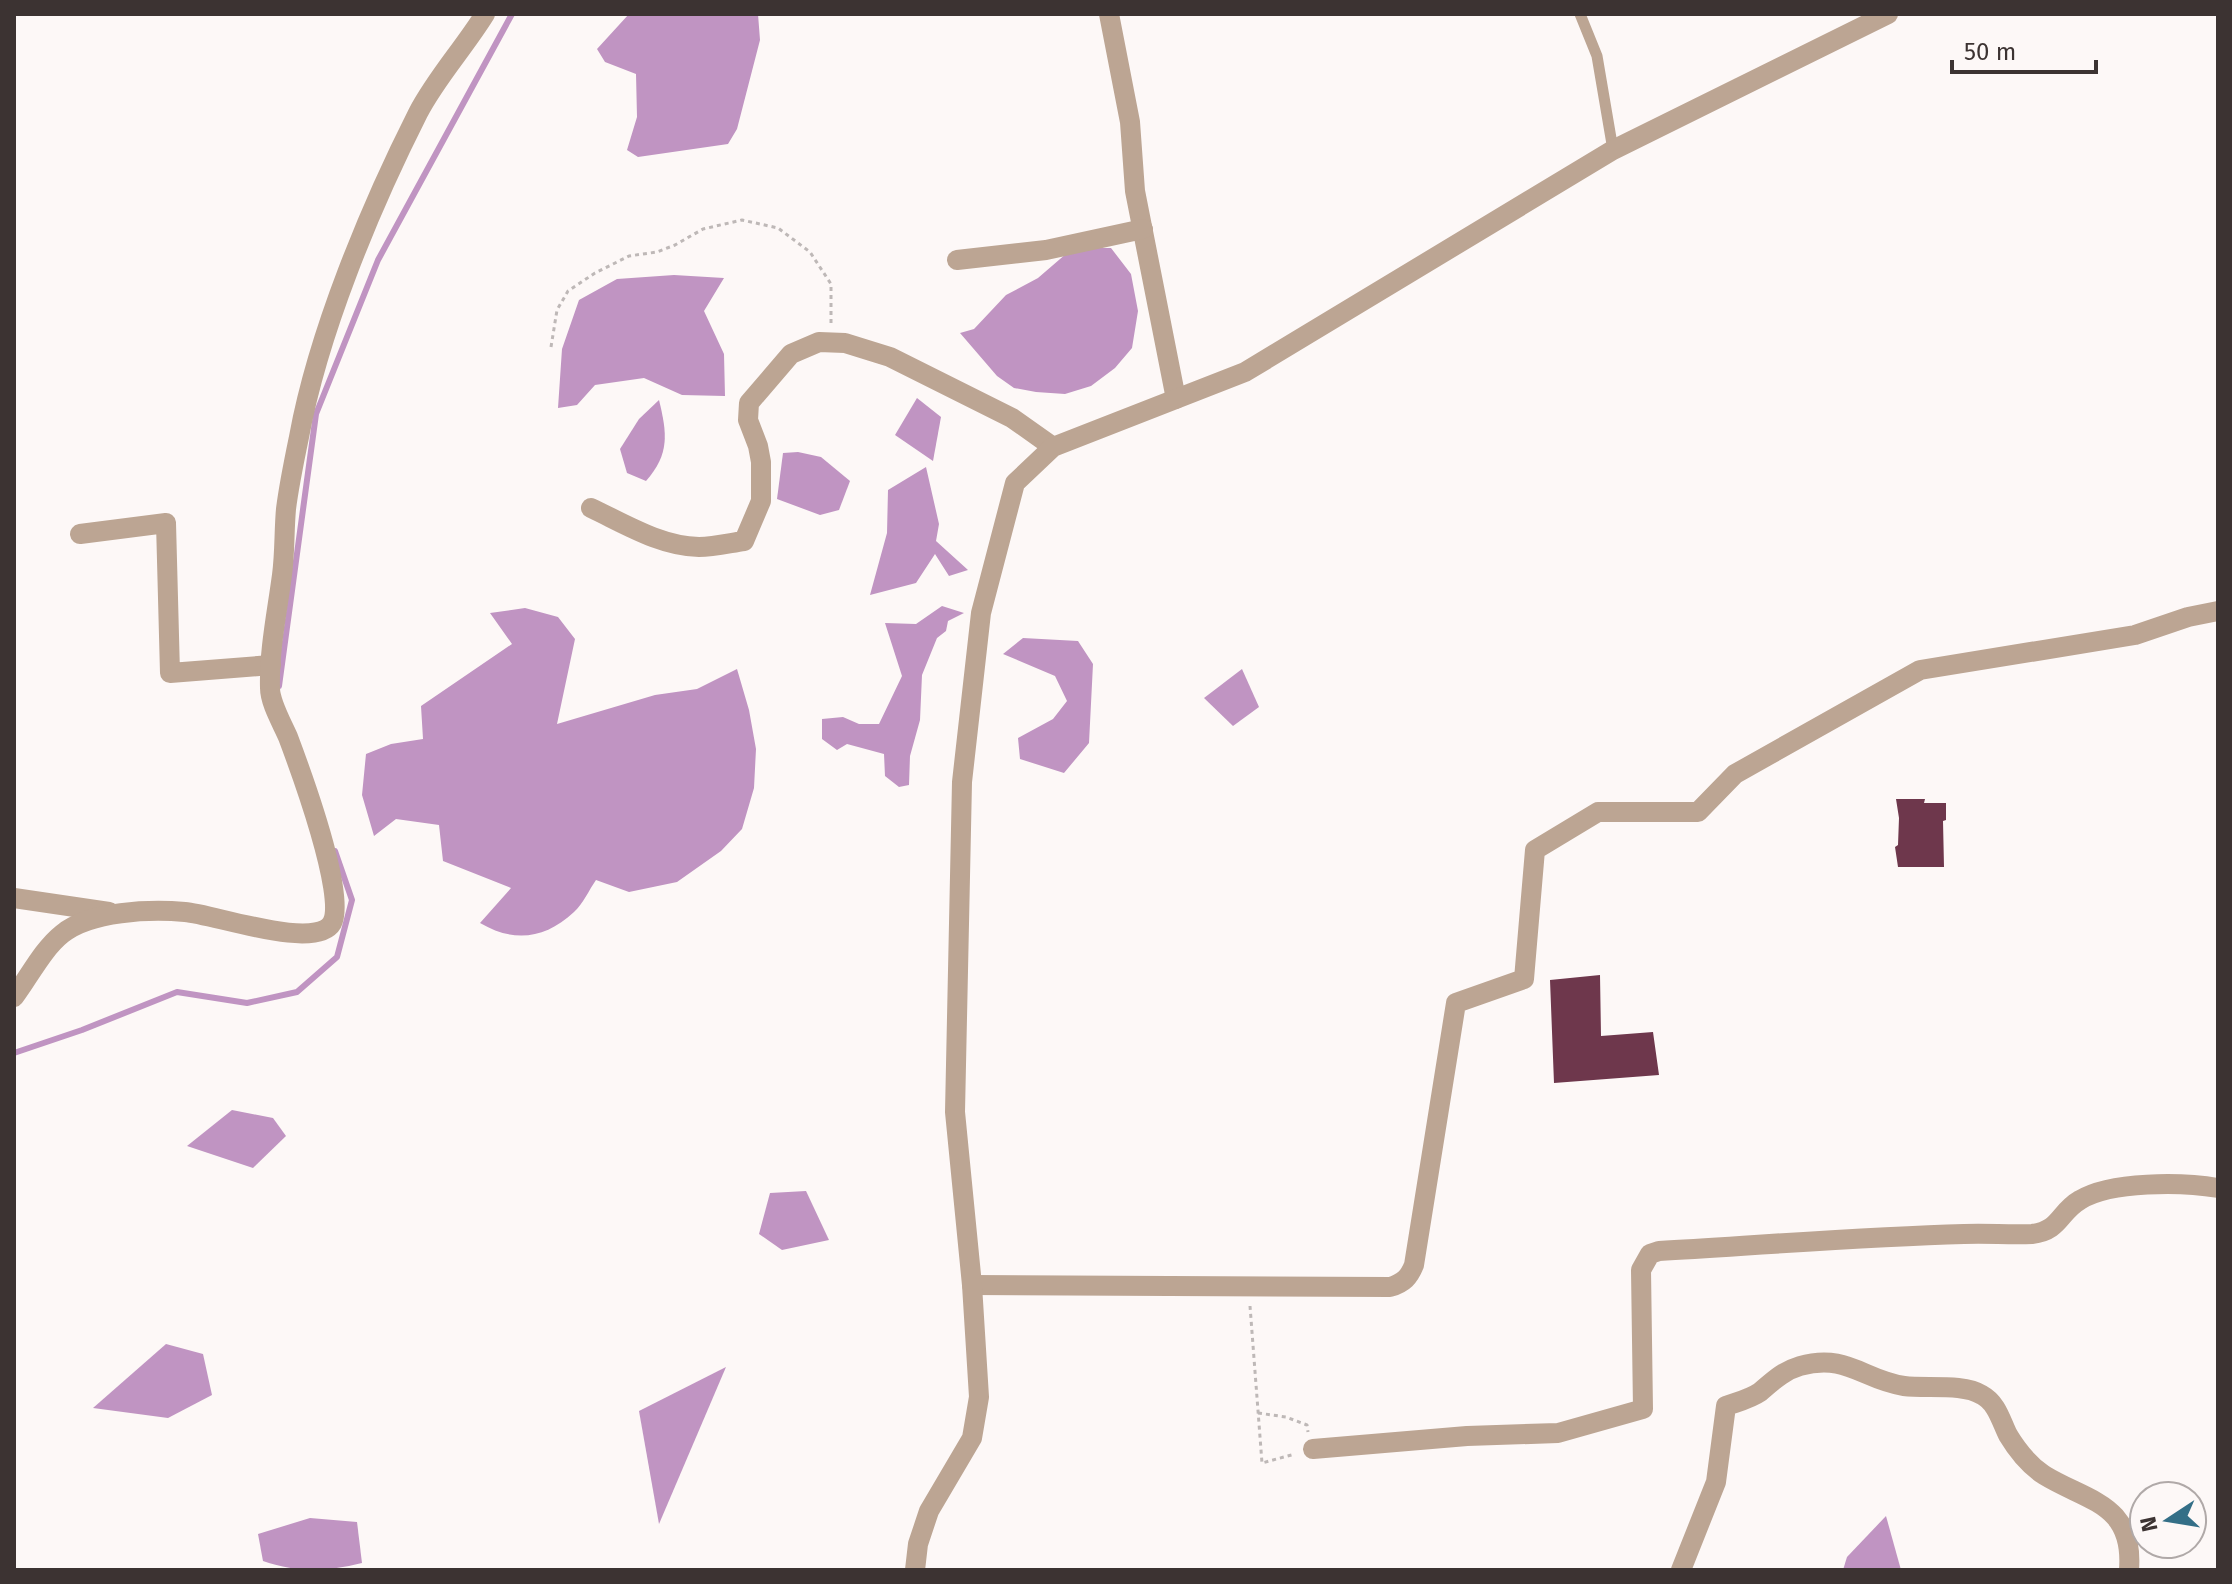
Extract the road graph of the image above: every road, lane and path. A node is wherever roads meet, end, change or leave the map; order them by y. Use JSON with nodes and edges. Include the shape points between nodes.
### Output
{"nodes":[{"id":1,"x":485,"y":14,"type":"edge"},
{"id":2,"x":1109,"y":14,"type":"edge"},
{"id":3,"x":1580,"y":14,"type":"edge"},
{"id":4,"x":1888,"y":14,"type":"edge"},
{"id":5,"x":1613,"y":150,"type":"junction"},
{"id":6,"x":1143,"y":229,"type":"junction"},
{"id":7,"x":957,"y":260,"type":"dead end"},
{"id":8,"x":831,"y":341,"type":"junction"},
{"id":9,"x":551,"y":347,"type":"dead end"},
{"id":10,"x":1176,"y":399,"type":"junction"},
{"id":11,"x":1053,"y":447,"type":"junction"},
{"id":12,"x":591,"y":508,"type":"dead end"},
{"id":13,"x":80,"y":534,"type":"dead end"},
{"id":14,"x":2218,"y":611,"type":"edge"},
{"id":15,"x":271,"y":665,"type":"junction"},
{"id":16,"x":14,"y":898,"type":"edge"},
{"id":17,"x":120,"y":914,"type":"junction"},
{"id":18,"x":14,"y":997,"type":"edge"},
{"id":19,"x":2218,"y":1188,"type":"edge"},
{"id":20,"x":972,"y":1285,"type":"junction"},
{"id":21,"x":1248,"y":1286,"type":"junction"},
{"id":22,"x":1258,"y":1413,"type":"junction"},
{"id":23,"x":1313,"y":1449,"type":"junction"},
{"id":24,"x":915,"y":1570,"type":"edge"},
{"id":25,"x":1681,"y":1570,"type":"edge"},
{"id":26,"x":2129,"y":1570,"type":"edge"}],
"edges":[{"from":1,"to":15,"type":"street","via":[[420,111],[360,243],[321,350],[286,508]]},
{"from":2,"to":6,"type":"street"},
{"from":3,"to":5,"type":"lane","via":[[1597,56]]},
{"from":4,"to":5,"type":"street"},
{"from":5,"to":10,"type":"street","via":[[1245,372]]},
{"from":6,"to":7,"type":"street","via":[[1046,250]]},
{"from":6,"to":10,"type":"street"},
{"from":8,"to":9,"type":"path","via":[[831,284],[810,252],[778,228],[742,220],[703,229],[675,245],[629,256],[595,273],[568,291],[557,310]]},
{"from":8,"to":11,"type":"street","via":[[890,357],[1012,418]]},
{"from":8,"to":12,"type":"street","via":[[791,354],[749,403],[748,420],[761,462],[761,501],[744,541],[700,547],[671,543]]},
{"from":10,"to":11,"type":"street"},
{"from":11,"to":20,"type":"street","via":[[1015,483],[981,613],[962,782],[955,1112]]},
{"from":13,"to":15,"type":"street","via":[[166,523],[170,673]]},
{"from":14,"to":21,"type":"street","via":[[2135,635],[1920,670],[1735,774],[1698,812],[1598,812],[1535,850],[1524,979],[1456,1003],[1409,1276],[1390,1287]]},
{"from":15,"to":17,"type":"street","via":[[269,692],[323,839],[336,908],[331,924],[308,934],[187,912]]},
{"from":16,"to":17,"type":"street"},
{"from":17,"to":18,"type":"street","via":[[63,933]]},
{"from":19,"to":23,"type":"street","via":[[2162,1185],[2091,1194],[2077,1201],[2059,1223],[2033,1234],[1659,1251],[1650,1254],[1641,1270],[1643,1409],[1558,1433]]},
{"from":20,"to":21,"type":"street"},
{"from":20,"to":24,"type":"street","via":[[979,1397],[972,1438],[929,1511]]},
{"from":21,"to":22,"type":"path"},
{"from":22,"to":23,"type":"path","via":[[1307,1425]]},
{"from":22,"to":23,"type":"path","via":[[1262,1463]]},
{"from":25,"to":26,"type":"street","via":[[1716,1482],[1726,1406],[1758,1393],[1787,1371],[1839,1362],[1901,1386],[1982,1394],[2027,1460],[2115,1514],[2124,1532]]}]}
